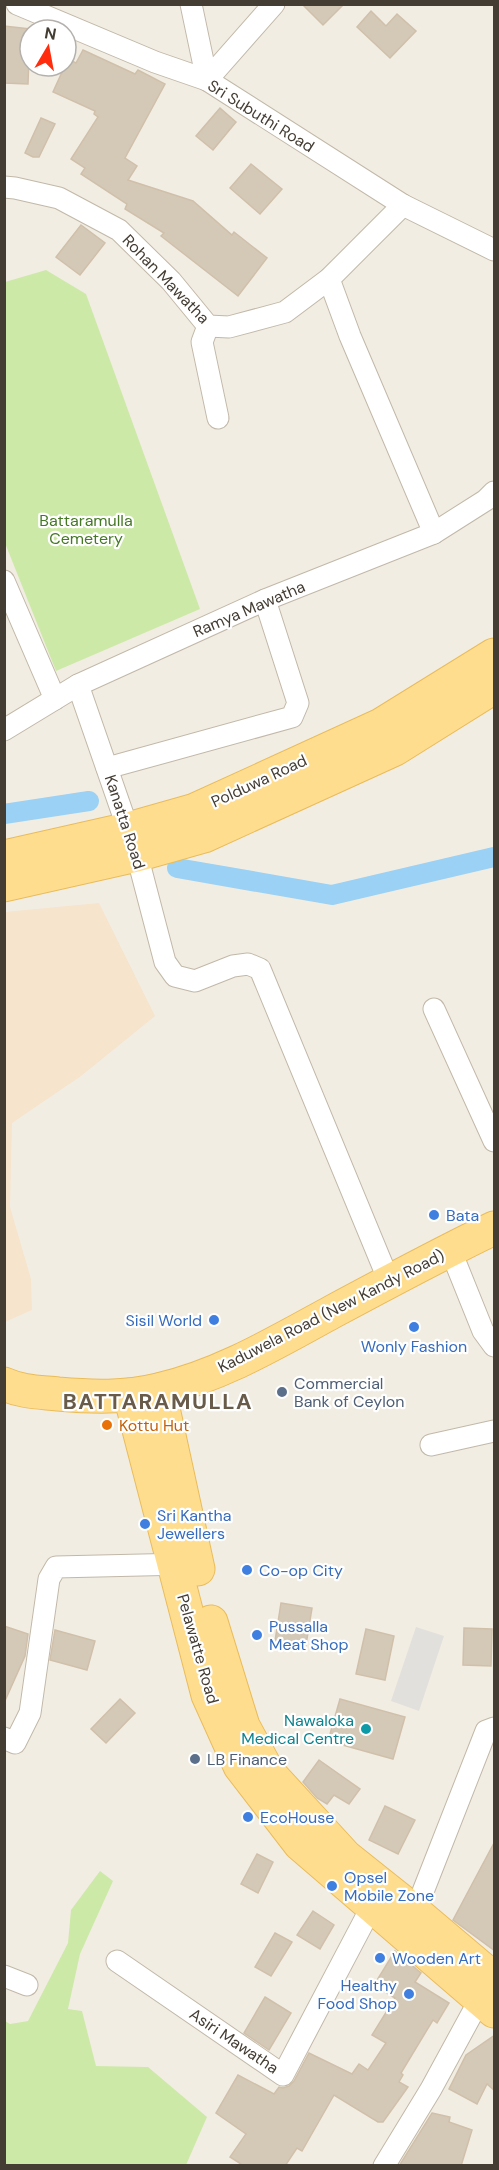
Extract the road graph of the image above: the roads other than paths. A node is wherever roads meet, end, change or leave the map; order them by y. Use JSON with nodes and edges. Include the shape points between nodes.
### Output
{"nodes":[{"id":1,"x":17,"y":4,"type":"edge"},
{"id":2,"x":190,"y":4,"type":"edge"},
{"id":3,"x":274,"y":4,"type":"edge"},
{"id":4,"x":207,"y":80,"type":"junction"},
{"id":5,"x":4,"y":187,"type":"edge"},
{"id":6,"x":403,"y":205,"type":"junction"},
{"id":7,"x":495,"y":250,"type":"edge"},
{"id":8,"x":329,"y":279,"type":"junction"},
{"id":9,"x":208,"y":326,"type":"junction"},
{"id":10,"x":218,"y":418,"type":"dead end"},
{"id":11,"x":495,"y":492,"type":"edge"},
{"id":12,"x":434,"y":533,"type":"junction"},
{"id":13,"x":4,"y":580,"type":"edge"},
{"id":14,"x":265,"y":600,"type":"junction"},
{"id":15,"x":495,"y":655,"type":"edge"},
{"id":16,"x":78,"y":685,"type":"junction"},
{"id":17,"x":495,"y":687,"type":"edge"},
{"id":18,"x":55,"y":699,"type":"junction"},
{"id":19,"x":4,"y":730,"type":"edge"},
{"id":20,"x":107,"y":768,"type":"junction"},
{"id":21,"x":132,"y":842,"type":"junction"},
{"id":22,"x":4,"y":857,"type":"edge"},
{"id":23,"x":4,"y":885,"type":"edge"},
{"id":24,"x":434,"y":1009,"type":"dead end"},
{"id":25,"x":495,"y":1141,"type":"edge"},
{"id":26,"x":495,"y":1228,"type":"edge"},
{"id":27,"x":450,"y":1250,"type":"junction"},
{"id":28,"x":389,"y":1281,"type":"junction"},
{"id":29,"x":495,"y":1346,"type":"edge"},
{"id":30,"x":204,"y":1376,"type":"junction"},
{"id":31,"x":8,"y":1388,"type":"edge"},
{"id":32,"x":144,"y":1393,"type":"junction"},
{"id":33,"x":91,"y":1397,"type":"junction"},
{"id":34,"x":495,"y":1431,"type":"edge"},
{"id":35,"x":156,"y":1442,"type":"junction"},
{"id":36,"x":431,"y":1445,"type":"dead end"},
{"id":37,"x":186,"y":1564,"type":"junction"},
{"id":38,"x":495,"y":1728,"type":"edge"},
{"id":39,"x":4,"y":1738,"type":"edge"},
{"id":40,"x":372,"y":1906,"type":"junction"},
{"id":41,"x":415,"y":1912,"type":"junction"},
{"id":42,"x":117,"y":1961,"type":"dead end"},
{"id":43,"x":4,"y":1976,"type":"edge"},
{"id":44,"x":27,"y":1985,"type":"dead end"},
{"id":45,"x":490,"y":1991,"type":"edge"},
{"id":46,"x":384,"y":2166,"type":"edge"}],
"edges":[{"from":1,"to":4,"type":"street","name":"Sri Subuthi Road"},
{"from":2,"to":4,"type":"street"},
{"from":3,"to":4,"type":"street"},
{"from":4,"to":6,"type":"street","name":"Sri Subuthi Road"},
{"from":5,"to":9,"type":"street","name":"Rohan Mawatha","via":[[59,198],[119,230],[171,281]]},
{"from":6,"to":7,"type":"street","name":"Sri Subuthi Road"},
{"from":6,"to":8,"type":"street","name":"Rohan Mawatha"},
{"from":8,"to":9,"type":"street","name":"Rohan Mawatha","via":[[285,312],[229,327]]},
{"from":8,"to":12,"type":"street"},
{"from":9,"to":10,"type":"street","via":[[202,342]]},
{"from":11,"to":12,"type":"street","name":"Ramya Mawatha"},
{"from":12,"to":14,"type":"street","name":"Ramya Mawatha"},
{"from":13,"to":18,"type":"street"},
{"from":14,"to":16,"type":"street","name":"Ramya Mawatha"},
{"from":14,"to":20,"type":"street","via":[[298,703],[292,717]]},
{"from":15,"to":21,"type":"main road","name":"Polduwa Road","via":[[381,725]]},
{"from":16,"to":18,"type":"street","name":"Ramya Mawatha"},
{"from":16,"to":20,"type":"street","name":"Kanatta Road"},
{"from":17,"to":21,"type":"main road","name":"Polduwa Road","via":[[394,749],[204,836]]},
{"from":18,"to":19,"type":"street","name":"Ramya Mawatha"},
{"from":20,"to":21,"type":"street","name":"Kanatta Road"},
{"from":21,"to":22,"type":"main road","name":"Polduwa Road"},
{"from":21,"to":23,"type":"main road","name":"Polduwa Road"},
{"from":21,"to":28,"type":"street","name":"Kanatta Road","via":[[165,962],[176,976],[195,981],[233,966],[248,964],[260,969]]},
{"from":24,"to":25,"type":"street"},
{"from":26,"to":27,"type":"main road","name":"Kaduwela Road (New Kandy Road)"},
{"from":27,"to":28,"type":"main road","name":"Kaduwela Road (New Kandy Road)"},
{"from":27,"to":29,"type":"street","via":[[483,1331]]},
{"from":28,"to":30,"type":"main road","name":"Kaduwela Road (New Kandy Road)","via":[[263,1350]]},
{"from":30,"to":32,"type":"main road","name":"Kaduwela Road (New Kandy Road)"},
{"from":30,"to":35,"type":"main road"},
{"from":31,"to":33,"type":"main road","name":"Kaduwela Road (New Kandy Road)"},
{"from":32,"to":33,"type":"main road","name":"Kaduwela Road (New Kandy Road)"},
{"from":32,"to":35,"type":"main road","name":"Pelawatte Road"},
{"from":33,"to":35,"type":"main road"},
{"from":34,"to":36,"type":"street"},
{"from":35,"to":37,"type":"main road","name":"Pelawatte Road"},
{"from":37,"to":39,"type":"street","via":[[56,1567],[49,1579],[30,1713],[15,1743]]},
{"from":37,"to":40,"type":"main road","name":"Pelawatte Road","via":[[208,1695],[240,1766],[300,1844]]},
{"from":37,"to":41,"type":"main road","name":"Pelawatte Road","via":[[209,1617],[243,1726],[268,1772],[346,1857]]},
{"from":38,"to":41,"type":"street","via":[[486,1731]]},
{"from":40,"to":42,"type":"street","name":"Asiri Mawatha","via":[[283,2075]]},
{"from":40,"to":45,"type":"main road","name":"Pelawatte Road"},
{"from":41,"to":45,"type":"main road","name":"Pelawatte Road"},
{"from":43,"to":44,"type":"street"},
{"from":45,"to":46,"type":"street"}]}
